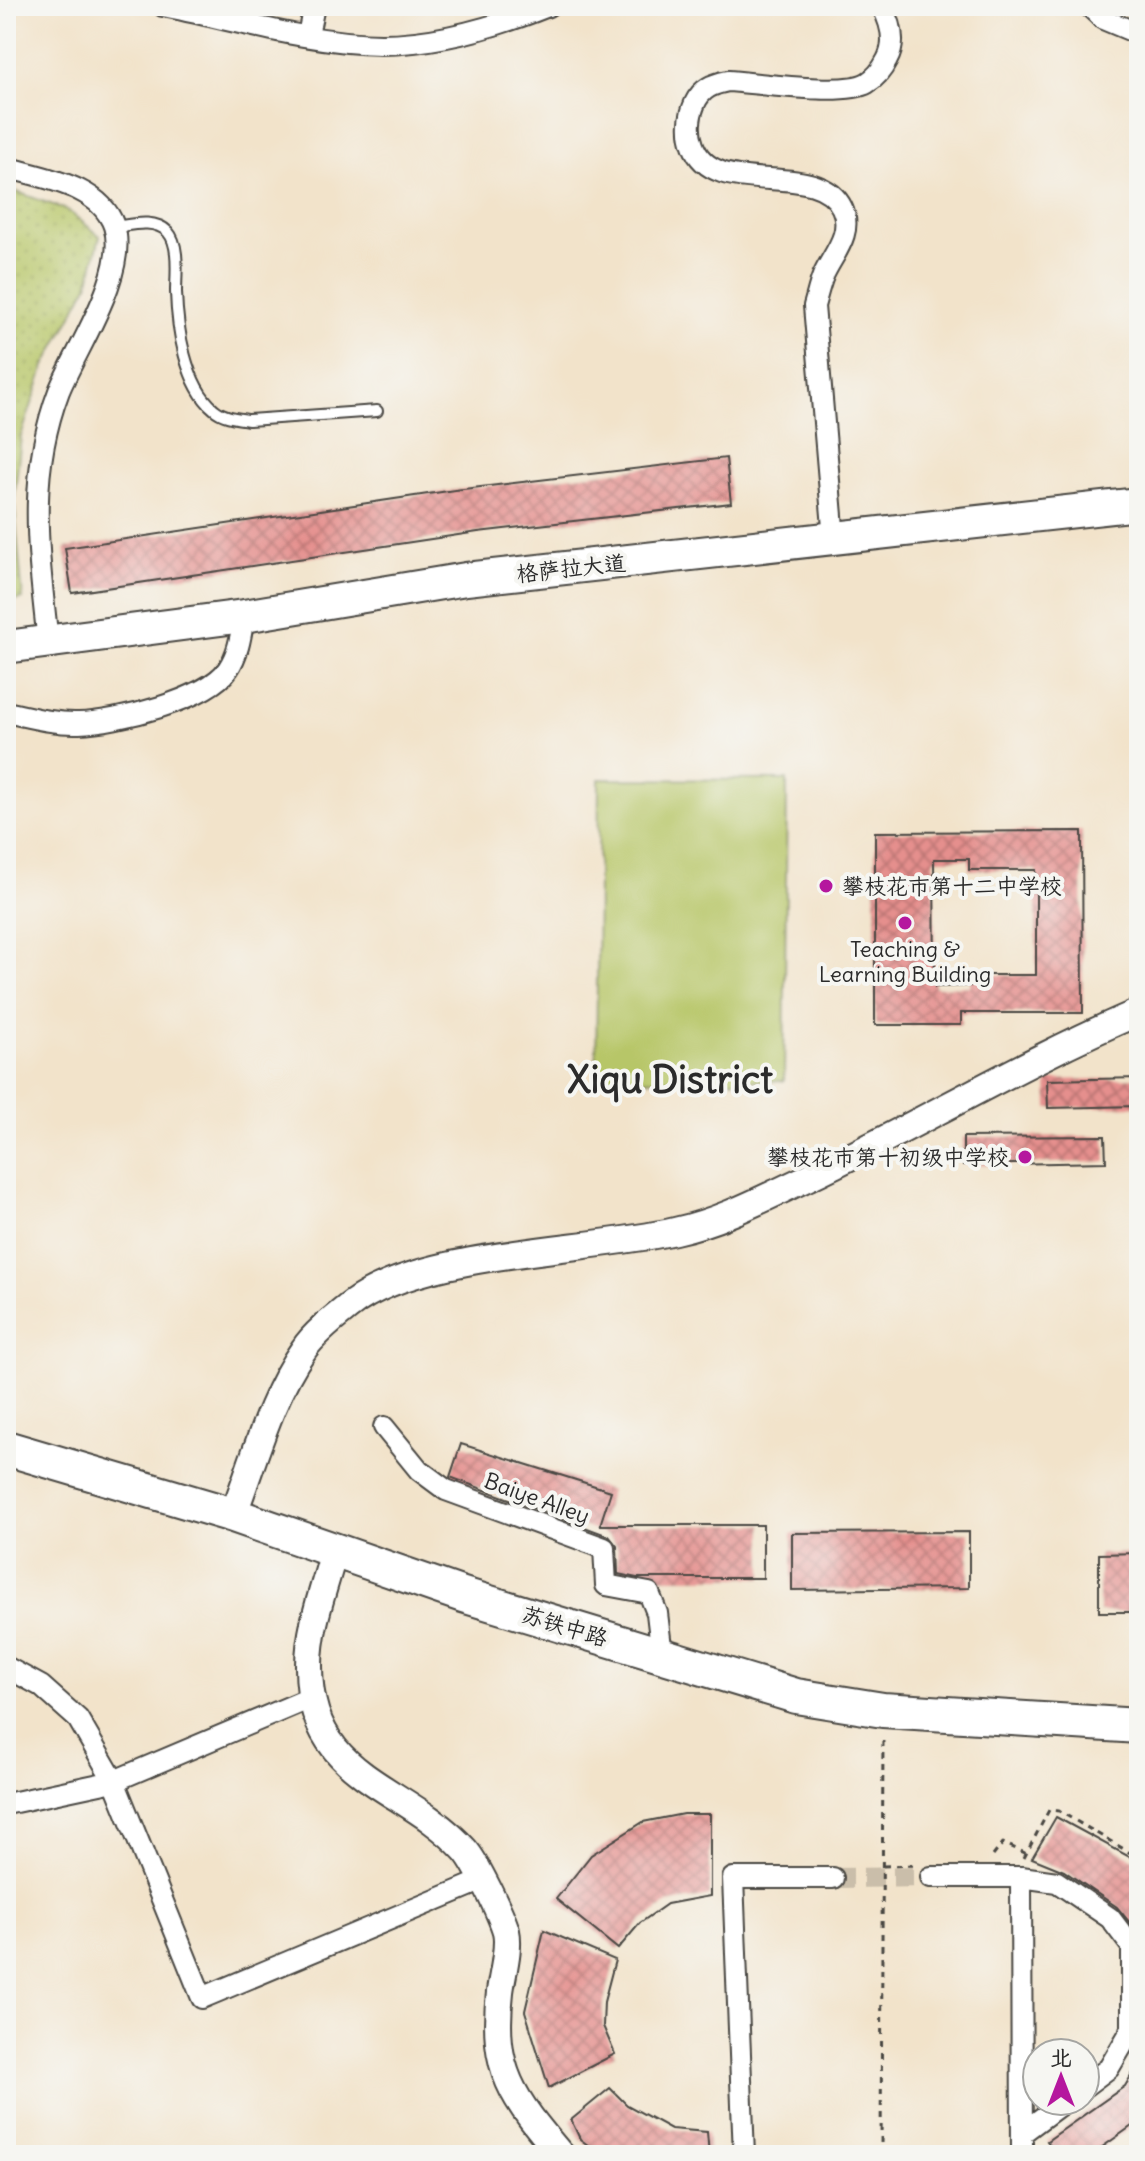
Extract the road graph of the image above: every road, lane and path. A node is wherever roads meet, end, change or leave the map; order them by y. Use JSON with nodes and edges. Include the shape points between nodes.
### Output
{"nodes":[{"id":1,"x":163,"y":6,"type":"edge"},
{"id":2,"x":314,"y":6,"type":"edge"},
{"id":3,"x":548,"y":6,"type":"edge"},
{"id":4,"x":882,"y":6,"type":"edge"},
{"id":5,"x":1089,"y":6,"type":"edge"},
{"id":6,"x":1139,"y":34,"type":"edge"},
{"id":7,"x":308,"y":35,"type":"junction"},
{"id":8,"x":6,"y":167,"type":"edge"},
{"id":9,"x":114,"y":227,"type":"junction"},
{"id":10,"x":377,"y":411,"type":"dead end"},
{"id":11,"x":1139,"y":504,"type":"edge"},
{"id":12,"x":834,"y":539,"type":"junction"},
{"id":13,"x":244,"y":616,"type":"junction"},
{"id":14,"x":48,"y":643,"type":"junction"},
{"id":15,"x":6,"y":647,"type":"edge"},
{"id":16,"x":6,"y":712,"type":"edge"},
{"id":17,"x":1139,"y":1012,"type":"edge"},
{"id":18,"x":384,"y":1427,"type":"dead end"},
{"id":19,"x":6,"y":1448,"type":"edge"},
{"id":20,"x":233,"y":1515,"type":"junction"},
{"id":21,"x":334,"y":1552,"type":"junction"},
{"id":22,"x":662,"y":1655,"type":"junction"},
{"id":23,"x":6,"y":1667,"type":"edge"},
{"id":24,"x":310,"y":1698,"type":"junction"},
{"id":25,"x":883,"y":1710,"type":"junction"},
{"id":26,"x":1139,"y":1726,"type":"edge"},
{"id":27,"x":114,"y":1781,"type":"junction"},
{"id":28,"x":6,"y":1804,"type":"edge"},
{"id":29,"x":1139,"y":1858,"type":"edge"},
{"id":30,"x":883,"y":1866,"type":"junction"},
{"id":31,"x":926,"y":1871,"type":"joint"},
{"id":32,"x":1021,"y":1877,"type":"junction"},
{"id":33,"x":833,"y":1878,"type":"tunnel mouth"},
{"id":34,"x":481,"y":1881,"type":"junction"},
{"id":35,"x":1101,"y":2074,"type":"edge"},
{"id":36,"x":1044,"y":2117,"type":"edge"},
{"id":37,"x":1022,"y":2133,"type":"junction"},
{"id":38,"x":562,"y":2155,"type":"edge"},
{"id":39,"x":744,"y":2155,"type":"edge"},
{"id":40,"x":881,"y":2155,"type":"edge"},
{"id":41,"x":1022,"y":2155,"type":"edge"}],
"edges":[{"from":1,"to":7,"type":"street"},
{"from":2,"to":7,"type":"street"},
{"from":3,"to":7,"type":"street","via":[[440,38],[381,44]]},
{"from":4,"to":12,"type":"street","via":[[893,33],[891,53],[881,72],[864,85],[841,89],[728,81],[711,85],[698,96],[691,113],[696,155],[714,168],[737,176],[812,184],[842,209],[843,238],[822,277],[814,306]]},
{"from":5,"to":6,"type":"street","via":[[1103,19]]},
{"from":8,"to":9,"type":"street","via":[[78,190],[100,204]]},
{"from":9,"to":10,"type":"lane","via":[[144,223],[159,225],[170,234],[182,338],[193,378],[215,410],[249,420]]},
{"from":9,"to":14,"type":"street","via":[[110,282],[59,393],[42,452],[35,516]]},
{"from":11,"to":12,"type":"main road","name":"格萨拉大道"},
{"from":12,"to":13,"type":"main road","name":"格萨拉大道","via":[[466,579]]},
{"from":13,"to":14,"type":"main road","name":"格萨拉大道"},
{"from":13,"to":16,"type":"street","via":[[240,644],[227,671],[204,689],[133,715],[79,723]]},
{"from":14,"to":15,"type":"main road","name":"格萨拉大道"},
{"from":17,"to":20,"type":"street","via":[[1074,1039],[736,1212],[675,1231],[404,1277],[350,1305],[305,1347],[280,1392]]},
{"from":18,"to":22,"type":"street","name":"Baiye Alley","via":[[419,1470],[446,1490],[604,1548],[606,1585],[649,1593]]},
{"from":19,"to":20,"type":"highway","name":"苏铁中路"},
{"from":20,"to":21,"type":"highway","name":"苏铁中路"},
{"from":21,"to":22,"type":"highway","name":"苏铁中路"},
{"from":21,"to":24,"type":"street","via":[[314,1624]]},
{"from":22,"to":25,"type":"highway","name":"苏铁中路","via":[[796,1696]]},
{"from":23,"to":27,"type":"street","via":[[41,1686],[78,1719]]},
{"from":24,"to":27,"type":"street"},
{"from":24,"to":34,"type":"street","via":[[320,1730],[340,1758],[440,1828],[467,1852]]},
{"from":25,"to":26,"type":"highway","name":"苏铁中路"},
{"from":25,"to":30,"type":"path"},
{"from":27,"to":28,"type":"street"},
{"from":27,"to":34,"type":"street","via":[[202,1998]]},
{"from":29,"to":32,"type":"path","via":[[1049,1810],[1025,1853]]},
{"from":30,"to":31,"type":"path"},
{"from":30,"to":40,"type":"path"},
{"from":31,"to":32,"type":"street"},
{"from":32,"to":35,"type":"street","via":[[1057,1882],[1110,1918],[1132,1947],[1132,2029]]},
{"from":32,"to":37,"type":"street"},
{"from":33,"to":39,"type":"street","via":[[733,1878]]},
{"from":34,"to":38,"type":"street","via":[[506,1933],[498,2050],[522,2108]]},
{"from":36,"to":37,"type":"street"},
{"from":37,"to":41,"type":"street"}]}
